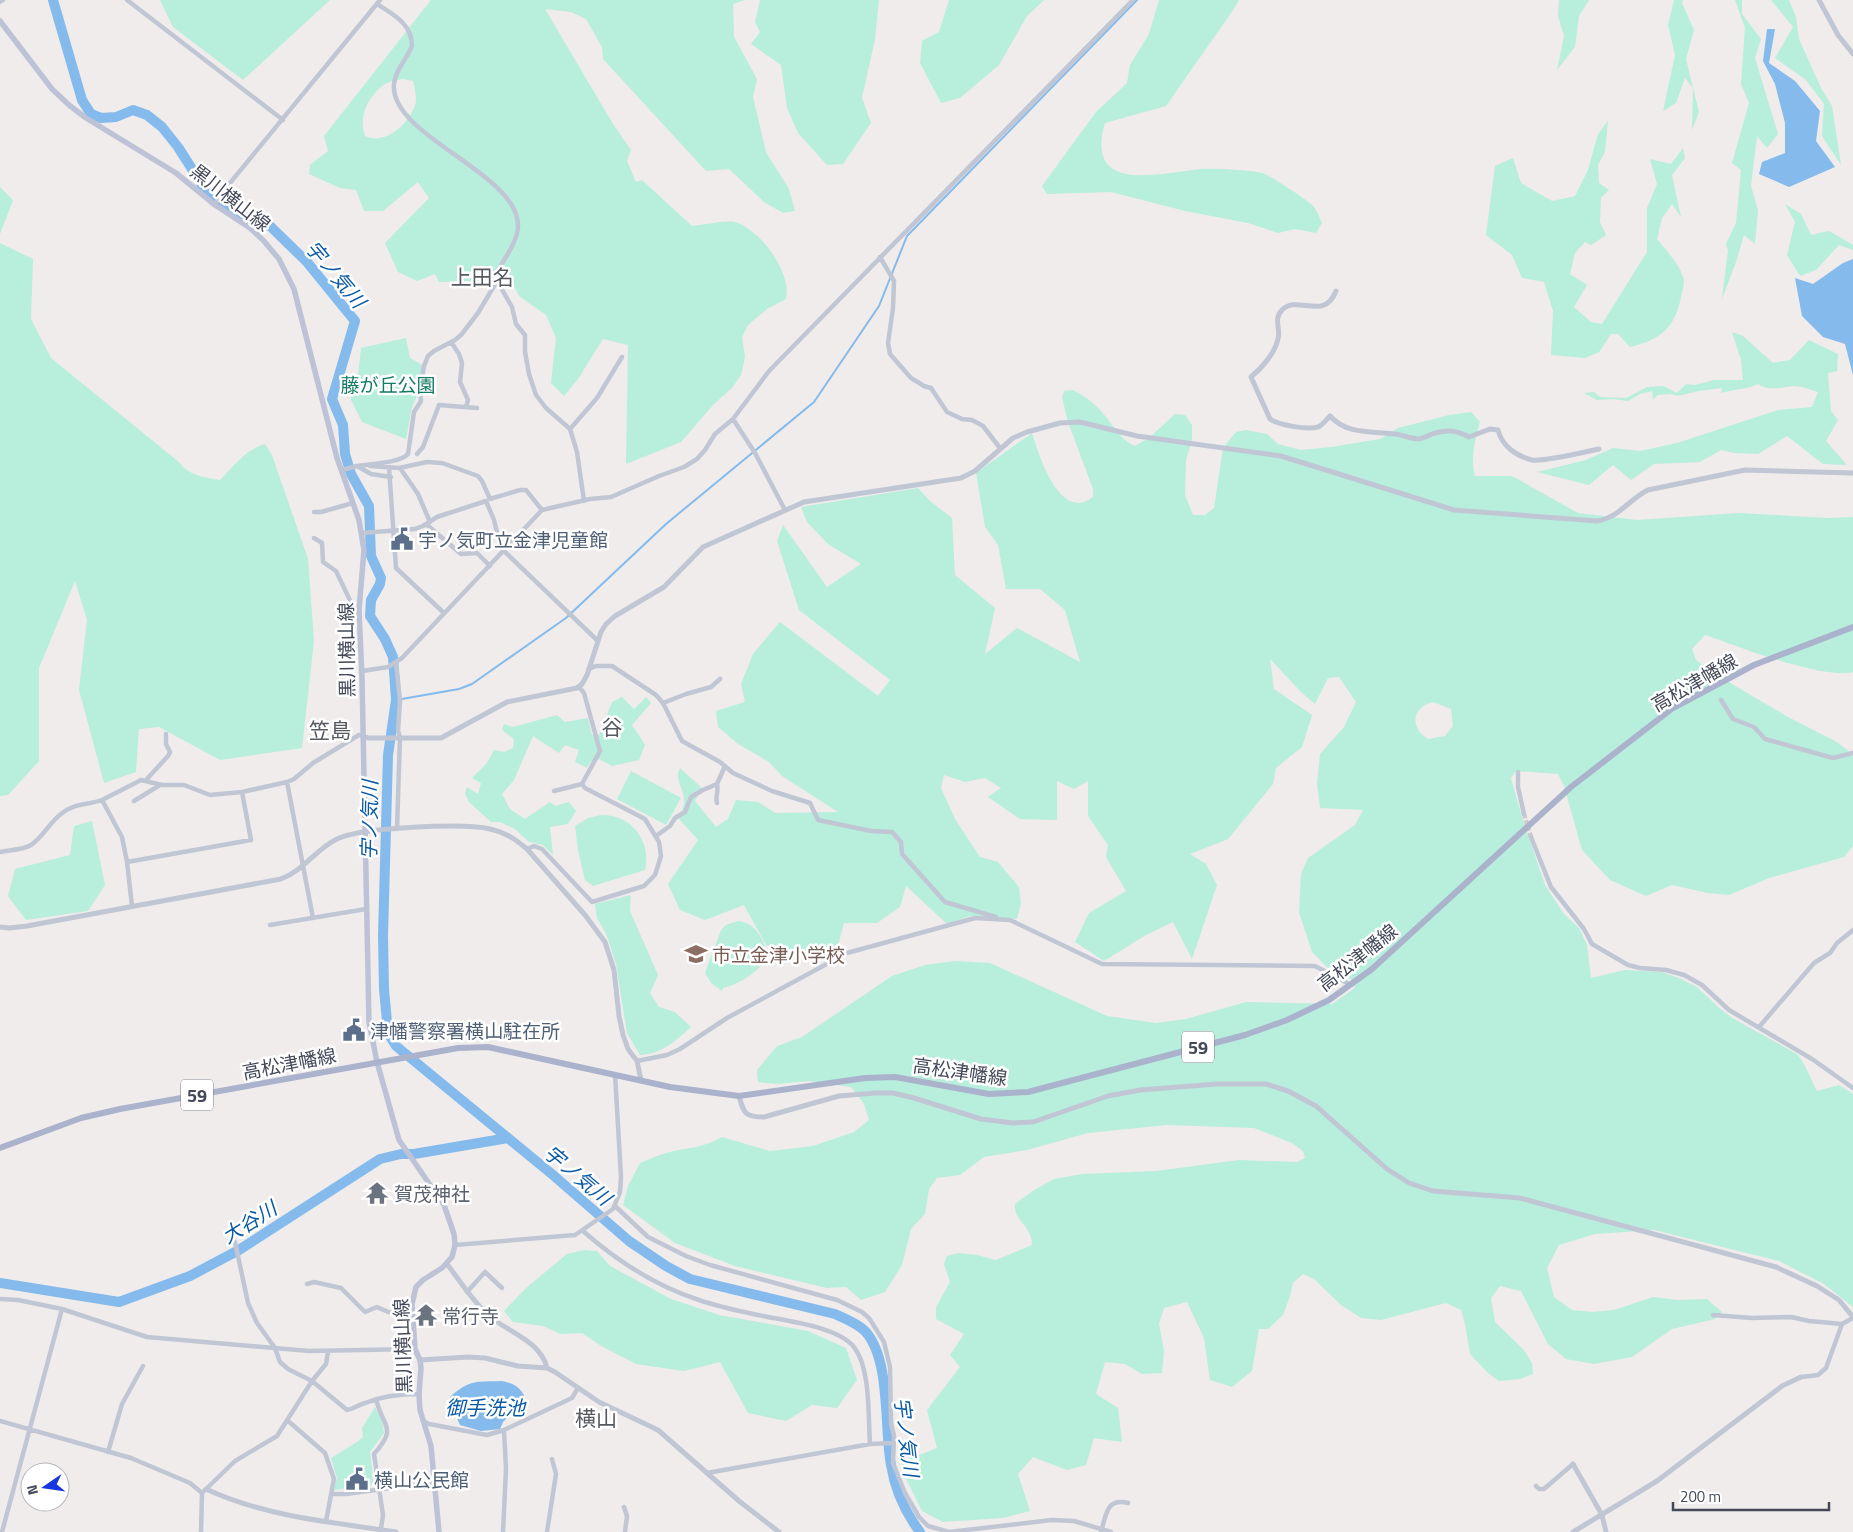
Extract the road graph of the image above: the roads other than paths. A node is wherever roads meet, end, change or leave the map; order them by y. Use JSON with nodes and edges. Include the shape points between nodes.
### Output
{"nodes":[{"id":1,"x":3,"y":0,"type":"edge"},
{"id":2,"x":128,"y":0,"type":"edge"},
{"id":3,"x":1133,"y":0,"type":"edge"},
{"id":4,"x":1819,"y":0,"type":"edge"},
{"id":5,"x":0,"y":2,"type":"edge"},
{"id":6,"x":379,"y":2,"type":"edge"},
{"id":7,"x":0,"y":21,"type":"edge"},
{"id":8,"x":1853,"y":54,"type":"edge"},
{"id":9,"x":283,"y":120,"type":"junction"},
{"id":10,"x":215,"y":204,"type":"junction"},
{"id":11,"x":880,"y":257,"type":"junction"},
{"id":12,"x":497,"y":281,"type":"junction"},
{"id":13,"x":1336,"y":291,"type":"dead end"},
{"id":14,"x":451,"y":342,"type":"junction"},
{"id":15,"x":622,"y":357,"type":"dead end"},
{"id":16,"x":466,"y":407,"type":"junction"},
{"id":17,"x":477,"y":408,"type":"dead end"},
{"id":18,"x":733,"y":419,"type":"junction"},
{"id":19,"x":570,"y":429,"type":"junction"},
{"id":20,"x":1000,"y":448,"type":"junction"},
{"id":21,"x":1599,"y":450,"type":"dead end"},
{"id":22,"x":408,"y":454,"type":"junction"},
{"id":23,"x":416,"y":454,"type":"junction"},
{"id":24,"x":420,"y":463,"type":"junction"},
{"id":25,"x":363,"y":465,"type":"junction"},
{"id":26,"x":354,"y":467,"type":"junction"},
{"id":27,"x":389,"y":468,"type":"junction"},
{"id":28,"x":400,"y":468,"type":"junction"},
{"id":29,"x":343,"y":470,"type":"junction"},
{"id":30,"x":1853,"y":473,"type":"edge"},
{"id":31,"x":391,"y":477,"type":"junction"},
{"id":32,"x":584,"y":500,"type":"junction"},
{"id":33,"x":353,"y":504,"type":"junction"},
{"id":34,"x":542,"y":510,"type":"junction"},
{"id":35,"x":785,"y":510,"type":"junction"},
{"id":36,"x":314,"y":512,"type":"dead end"},
{"id":37,"x":428,"y":523,"type":"junction"},
{"id":38,"x":393,"y":531,"type":"junction"},
{"id":39,"x":367,"y":533,"type":"junction"},
{"id":40,"x":314,"y":538,"type":"dead end"},
{"id":41,"x":504,"y":551,"type":"junction"},
{"id":42,"x":490,"y":566,"type":"junction"},
{"id":43,"x":359,"y":614,"type":"junction"},
{"id":44,"x":444,"y":614,"type":"junction"},
{"id":45,"x":1853,"y":627,"type":"edge"},
{"id":46,"x":598,"y":641,"type":"junction"},
{"id":47,"x":396,"y":662,"type":"junction"},
{"id":48,"x":589,"y":668,"type":"junction"},
{"id":49,"x":362,"y":671,"type":"junction"},
{"id":50,"x":720,"y":679,"type":"dead end"},
{"id":51,"x":579,"y":686,"type":"junction"},
{"id":52,"x":1722,"y":700,"type":"dead end"},
{"id":53,"x":663,"y":703,"type":"junction"},
{"id":54,"x":166,"y":734,"type":"dead end"},
{"id":55,"x":363,"y":736,"type":"junction"},
{"id":56,"x":397,"y":737,"type":"junction"},
{"id":57,"x":1853,"y":753,"type":"edge"},
{"id":58,"x":725,"y":766,"type":"junction"},
{"id":59,"x":1518,"y":772,"type":"dead end"},
{"id":60,"x":146,"y":780,"type":"junction"},
{"id":61,"x":287,"y":782,"type":"junction"},
{"id":62,"x":582,"y":784,"type":"junction"},
{"id":63,"x":717,"y":784,"type":"junction"},
{"id":64,"x":160,"y":785,"type":"junction"},
{"id":65,"x":554,"y":791,"type":"dead end"},
{"id":66,"x":242,"y":792,"type":"junction"},
{"id":67,"x":102,"y":800,"type":"junction"},
{"id":68,"x":134,"y":800,"type":"dead end"},
{"id":69,"x":717,"y":803,"type":"dead end"},
{"id":70,"x":1524,"y":814,"type":"tunnel mouth"},
{"id":71,"x":397,"y":829,"type":"junction"},
{"id":72,"x":365,"y":832,"type":"junction"},
{"id":73,"x":656,"y":836,"type":"junction"},
{"id":74,"x":1531,"y":837,"type":"tunnel mouth"},
{"id":75,"x":527,"y":849,"type":"junction"},
{"id":76,"x":0,"y":852,"type":"edge"},
{"id":77,"x":128,"y":862,"type":"junction"},
{"id":78,"x":303,"y":866,"type":"junction"},
{"id":79,"x":132,"y":906,"type":"junction"},
{"id":80,"x":366,"y":909,"type":"junction"},
{"id":81,"x":313,"y":918,"type":"junction"},
{"id":82,"x":1002,"y":919,"type":"junction"},
{"id":83,"x":270,"y":925,"type":"dead end"},
{"id":84,"x":0,"y":927,"type":"edge"},
{"id":85,"x":1853,"y":930,"type":"edge"},
{"id":86,"x":1351,"y":985,"type":"junction"},
{"id":87,"x":1759,"y":1027,"type":"junction"},
{"id":88,"x":638,"y":1061,"type":"junction"},
{"id":89,"x":377,"y":1062,"type":"junction"},
{"id":90,"x":615,"y":1074,"type":"junction"},
{"id":91,"x":641,"y":1080,"type":"junction"},
{"id":92,"x":1853,"y":1088,"type":"edge"},
{"id":93,"x":740,"y":1096,"type":"junction"},
{"id":94,"x":0,"y":1148,"type":"edge"},
{"id":95,"x":614,"y":1208,"type":"junction"},
{"id":96,"x":585,"y":1229,"type":"junction"},
{"id":97,"x":235,"y":1244,"type":"dead end"},
{"id":98,"x":455,"y":1245,"type":"junction"},
{"id":99,"x":447,"y":1264,"type":"junction"},
{"id":100,"x":308,"y":1284,"type":"dead end"},
{"id":101,"x":502,"y":1288,"type":"dead end"},
{"id":102,"x":467,"y":1292,"type":"junction"},
{"id":103,"x":0,"y":1299,"type":"edge"},
{"id":104,"x":62,"y":1309,"type":"junction"},
{"id":105,"x":412,"y":1310,"type":"junction"},
{"id":106,"x":1712,"y":1315,"type":"dead end"},
{"id":107,"x":1853,"y":1318,"type":"edge"},
{"id":108,"x":1842,"y":1324,"type":"junction"},
{"id":109,"x":275,"y":1348,"type":"junction"},
{"id":110,"x":415,"y":1349,"type":"junction"},
{"id":111,"x":328,"y":1352,"type":"junction"},
{"id":112,"x":420,"y":1360,"type":"junction"},
{"id":113,"x":143,"y":1366,"type":"dead end"},
{"id":114,"x":547,"y":1368,"type":"junction"},
{"id":115,"x":1801,"y":1377,"type":"joint"},
{"id":116,"x":312,"y":1381,"type":"junction"},
{"id":117,"x":578,"y":1388,"type":"junction"},
{"id":118,"x":419,"y":1394,"type":"junction"},
{"id":119,"x":376,"y":1400,"type":"junction"},
{"id":120,"x":287,"y":1420,"type":"junction"},
{"id":121,"x":0,"y":1421,"type":"edge"},
{"id":122,"x":423,"y":1421,"type":"junction"},
{"id":123,"x":30,"y":1428,"type":"junction"},
{"id":124,"x":504,"y":1430,"type":"junction"},
{"id":125,"x":893,"y":1443,"type":"junction"},
{"id":126,"x":870,"y":1444,"type":"junction"},
{"id":127,"x":108,"y":1452,"type":"junction"},
{"id":128,"x":552,"y":1459,"type":"dead end"},
{"id":129,"x":1573,"y":1464,"type":"joint"},
{"id":130,"x":707,"y":1473,"type":"junction"},
{"id":131,"x":434,"y":1482,"type":"junction"},
{"id":132,"x":1536,"y":1486,"type":"dead end"},
{"id":133,"x":378,"y":1489,"type":"junction"},
{"id":134,"x":204,"y":1491,"type":"junction"},
{"id":135,"x":332,"y":1494,"type":"junction"},
{"id":136,"x":1128,"y":1503,"type":"dead end"},
{"id":137,"x":624,"y":1507,"type":"dead end"},
{"id":138,"x":1602,"y":1515,"type":"junction"},
{"id":139,"x":326,"y":1521,"type":"junction"},
{"id":140,"x":381,"y":1530,"type":"junction"},
{"id":141,"x":937,"y":1530,"type":"edge"},
{"id":142,"x":1101,"y":1530,"type":"edge"},
{"id":143,"x":2,"y":1532,"type":"edge"},
{"id":144,"x":201,"y":1532,"type":"edge"},
{"id":145,"x":396,"y":1532,"type":"edge"},
{"id":146,"x":439,"y":1532,"type":"edge"},
{"id":147,"x":503,"y":1532,"type":"edge"},
{"id":148,"x":547,"y":1532,"type":"edge"},
{"id":149,"x":625,"y":1532,"type":"edge"},
{"id":150,"x":778,"y":1532,"type":"edge"},
{"id":151,"x":1111,"y":1532,"type":"edge"},
{"id":152,"x":1573,"y":1532,"type":"edge"},
{"id":153,"x":1606,"y":1532,"type":"edge"}],
"edges":[{"from":1,"to":5,"type":"street"},
{"from":2,"to":9,"type":"street"},
{"from":3,"to":11,"type":"street"},
{"from":4,"to":8,"type":"street","via":[[1838,35]]},
{"from":6,"to":9,"type":"street"},
{"from":6,"to":12,"type":"street","via":[[400,19],[410,33],[412,46],[394,82],[396,99],[403,112],[426,134],[484,176],[514,211],[518,225],[516,238],[496,274]]},
{"from":7,"to":10,"type":"main road","name":"黒川横山線","via":[[52,89],[69,104],[86,118],[176,173]]},
{"from":9,"to":10,"type":"street"},
{"from":10,"to":29,"type":"main road","name":"黒川横山線","via":[[250,228],[280,259],[294,289]]},
{"from":11,"to":18,"type":"street","via":[[769,371]]},
{"from":11,"to":20,"type":"street","via":[[894,281],[888,343],[890,354],[911,378],[930,388],[947,412],[983,426]]},
{"from":12,"to":14,"type":"street","via":[[478,313]]},
{"from":12,"to":19,"type":"street","via":[[512,307],[516,324],[525,335],[525,352],[536,395]]},
{"from":13,"to":21,"type":"street","via":[[1333,300],[1322,306],[1289,305],[1277,319],[1279,338],[1268,358],[1251,377],[1270,419],[1276,423],[1300,428],[1318,427],[1330,416],[1340,426],[1352,431],[1419,439],[1441,431],[1450,430],[1469,437],[1490,429],[1498,430],[1500,438],[1512,452],[1533,460]]},
{"from":14,"to":16,"type":"street","via":[[462,363],[460,382],[468,400]]},
{"from":14,"to":22,"type":"street","via":[[428,356],[424,366],[421,401],[414,412]]},
{"from":15,"to":19,"type":"street","via":[[597,398]]},
{"from":16,"to":17,"type":"street"},
{"from":16,"to":23,"type":"street","via":[[439,405],[423,447]]},
{"from":18,"to":32,"type":"street","via":[[715,434],[697,459],[684,467],[611,497]]},
{"from":18,"to":35,"type":"street"},
{"from":19,"to":32,"type":"street"},
{"from":20,"to":30,"type":"street","via":[[1027,432],[1060,423],[1080,422],[1137,436],[1281,456],[1454,510],[1597,521],[1607,520],[1648,490],[1746,470]]},
{"from":20,"to":35,"type":"street","via":[[961,478],[804,502]]},
{"from":22,"to":23,"type":"street"},
{"from":22,"to":25,"type":"street"},
{"from":23,"to":24,"type":"street"},
{"from":24,"to":28,"type":"street"},
{"from":24,"to":34,"type":"street","via":[[442,463],[478,476],[490,500],[526,490]]},
{"from":25,"to":26,"type":"street"},
{"from":25,"to":27,"type":"street"},
{"from":26,"to":29,"type":"street"},
{"from":26,"to":31,"type":"street"},
{"from":27,"to":28,"type":"street"},
{"from":27,"to":31,"type":"street"},
{"from":28,"to":37,"type":"street","via":[[418,494]]},
{"from":29,"to":33,"type":"main road","name":"黒川横山線"},
{"from":31,"to":38,"type":"street"},
{"from":32,"to":34,"type":"street"},
{"from":33,"to":36,"type":"street"},
{"from":33,"to":39,"type":"main road","name":"黒川横山線"},
{"from":34,"to":41,"type":"street"},
{"from":35,"to":46,"type":"street","via":[[704,547],[664,587],[610,620]]},
{"from":37,"to":38,"type":"street","via":[[415,529]]},
{"from":37,"to":41,"type":"street","via":[[486,501]]},
{"from":37,"to":42,"type":"street","via":[[461,554],[477,554]]},
{"from":38,"to":39,"type":"street"},
{"from":38,"to":44,"type":"street","via":[[396,568]]},
{"from":39,"to":43,"type":"main road","name":"黒川横山線"},
{"from":40,"to":43,"type":"street","via":[[322,543],[323,562],[336,571]]},
{"from":41,"to":42,"type":"street"},
{"from":41,"to":46,"type":"street"},
{"from":42,"to":44,"type":"street"},
{"from":43,"to":49,"type":"main road","name":"黒川横山線"},
{"from":44,"to":47,"type":"street"},
{"from":45,"to":86,"type":"main road","name":"高松津幡線","number":"59","via":[[1754,665],[1673,708],[1571,787],[1424,923]]},
{"from":46,"to":48,"type":"street"},
{"from":47,"to":49,"type":"street","via":[[388,667]]},
{"from":47,"to":56,"type":"street","via":[[400,700]]},
{"from":48,"to":51,"type":"street"},
{"from":48,"to":53,"type":"street","via":[[612,666]]},
{"from":49,"to":55,"type":"main road","name":"黒川横山線"},
{"from":50,"to":53,"type":"street","via":[[711,687]]},
{"from":51,"to":56,"type":"street","via":[[507,702],[441,738]]},
{"from":51,"to":62,"type":"street","via":[[600,751]]},
{"from":52,"to":57,"type":"street","via":[[1733,719],[1754,727],[1766,739],[1833,758]]},
{"from":53,"to":58,"type":"street","via":[[682,741]]},
{"from":54,"to":60,"type":"street","via":[[170,752]]},
{"from":55,"to":56,"type":"street"},
{"from":55,"to":61,"type":"street","via":[[359,735],[320,758]]},
{"from":55,"to":72,"type":"main road","name":"黒川横山線"},
{"from":56,"to":71,"type":"street"},
{"from":58,"to":63,"type":"street"},
{"from":58,"to":82,"type":"street","via":[[772,791],[810,803],[818,820],[892,832],[901,842],[902,854],[945,902]]},
{"from":59,"to":70,"type":"street"},
{"from":60,"to":64,"type":"street"},
{"from":60,"to":67,"type":"street"},
{"from":61,"to":66,"type":"street"},
{"from":61,"to":78,"type":"street"},
{"from":62,"to":65,"type":"street"},
{"from":62,"to":73,"type":"street","via":[[645,819]]},
{"from":63,"to":69,"type":"street"},
{"from":63,"to":73,"type":"street","via":[[692,797],[685,812]]},
{"from":64,"to":66,"type":"street","via":[[184,786],[210,795]]},
{"from":64,"to":68,"type":"street"},
{"from":66,"to":77,"type":"street","via":[[251,840]]},
{"from":67,"to":76,"type":"street","via":[[82,803],[61,814],[30,846]]},
{"from":67,"to":77,"type":"street","via":[[122,837]]},
{"from":71,"to":72,"type":"street"},
{"from":71,"to":75,"type":"street","via":[[475,826],[502,832]]},
{"from":72,"to":78,"type":"street","via":[[339,838],[321,848]]},
{"from":72,"to":80,"type":"main road","name":"黒川横山線"},
{"from":73,"to":75,"type":"street","via":[[661,856],[652,880],[644,886],[594,902],[542,849],[534,846]]},
{"from":74,"to":87,"type":"street","via":[[1551,887],[1562,898],[1592,944],[1628,965],[1684,975],[1729,1010]]},
{"from":75,"to":88,"type":"street","via":[[605,942],[612,962],[623,1035],[628,1049]]},
{"from":77,"to":79,"type":"street"},
{"from":78,"to":79,"type":"street","via":[[292,874],[269,882]]},
{"from":78,"to":81,"type":"street"},
{"from":79,"to":84,"type":"street","via":[[27,926]]},
{"from":80,"to":81,"type":"street"},
{"from":80,"to":89,"type":"main road","name":"黒川横山線","via":[[369,1022]]},
{"from":81,"to":83,"type":"street"},
{"from":82,"to":86,"type":"street","via":[[1102,964],[1315,966]]},
{"from":82,"to":88,"type":"street","via":[[975,918],[847,953],[727,1018],[680,1049]]},
{"from":85,"to":87,"type":"street","via":[[1830,953],[1814,963]]},
{"from":86,"to":93,"type":"main road","name":"高松津幡線","number":"59","via":[[1287,1020],[1245,1035],[1028,1092],[989,1094],[896,1076]]},
{"from":87,"to":92,"type":"street","via":[[1812,1058]]},
{"from":88,"to":91,"type":"street"},
{"from":89,"to":90,"type":"main road","name":"高松津幡線","number":"59","via":[[458,1048],[488,1047]]},
{"from":89,"to":94,"type":"main road","name":"高松津幡線","number":"59","via":[[120,1109],[82,1118]]},
{"from":89,"to":98,"type":"main road","name":"黒川横山線","via":[[398,1140],[444,1206],[452,1225]]},
{"from":90,"to":91,"type":"main road","name":"高松津幡線","number":"59"},
{"from":90,"to":95,"type":"street","via":[[621,1177]]},
{"from":91,"to":93,"type":"main road","name":"高松津幡線","number":"59"},
{"from":93,"to":107,"type":"street","via":[[743,1109],[754,1117],[839,1096],[875,1093],[914,1098],[981,1119],[1013,1123],[1033,1122],[1108,1096],[1140,1090],[1266,1084],[1316,1106],[1387,1170],[1420,1188],[1443,1193],[1520,1198],[1776,1267],[1839,1300]]},
{"from":95,"to":96,"type":"street"},
{"from":95,"to":125,"type":"street","via":[[648,1237],[686,1256],[837,1300],[862,1312],[884,1342],[890,1367]]},
{"from":96,"to":98,"type":"street","via":[[575,1235]]},
{"from":96,"to":126,"type":"street","via":[[610,1254],[678,1292],[736,1310],[816,1328],[850,1342],[861,1359],[866,1384]]},
{"from":97,"to":109,"type":"street","via":[[248,1303],[257,1323]]},
{"from":98,"to":99,"type":"main road"},
{"from":99,"to":102,"type":"street"},
{"from":99,"to":105,"type":"main road","name":"黒川横山線","via":[[416,1287]]},
{"from":100,"to":105,"type":"street","via":[[314,1282],[342,1288],[365,1312],[377,1308],[392,1314],[404,1314]]},
{"from":101,"to":102,"type":"street","via":[[485,1272]]},
{"from":102,"to":114,"type":"street","via":[[498,1323],[519,1334],[540,1353]]},
{"from":103,"to":104,"type":"street"},
{"from":104,"to":109,"type":"street","via":[[147,1337]]},
{"from":104,"to":123,"type":"street"},
{"from":105,"to":110,"type":"main road","name":"黒川横山線"},
{"from":106,"to":108,"type":"street","via":[[1792,1317]]},
{"from":107,"to":108,"type":"street"},
{"from":108,"to":115,"type":"street","via":[[1826,1368],[1818,1375]]},
{"from":109,"to":111,"type":"street"},
{"from":109,"to":116,"type":"street","via":[[280,1362]]},
{"from":110,"to":111,"type":"street"},
{"from":110,"to":112,"type":"main road","name":"黒川横山線"},
{"from":111,"to":116,"type":"street","via":[[326,1364]]},
{"from":112,"to":114,"type":"street","via":[[485,1358],[518,1366]]},
{"from":112,"to":118,"type":"main road","name":"黒川横山線"},
{"from":113,"to":127,"type":"street","via":[[122,1404]]},
{"from":114,"to":117,"type":"street"},
{"from":115,"to":138,"type":"street","via":[[1782,1386],[1657,1481]]},
{"from":116,"to":119,"type":"street","via":[[347,1410]]},
{"from":116,"to":120,"type":"street"},
{"from":117,"to":124,"type":"street","via":[[572,1398]]},
{"from":117,"to":130,"type":"street","via":[[599,1402],[658,1430]]},
{"from":118,"to":119,"type":"street"},
{"from":118,"to":122,"type":"main road","name":"黒川横山線"},
{"from":119,"to":133,"type":"street","via":[[386,1421],[387,1436],[374,1454]]},
{"from":120,"to":134,"type":"street","via":[[277,1436],[235,1461]]},
{"from":120,"to":135,"type":"street","via":[[325,1453],[334,1479]]},
{"from":121,"to":123,"type":"street"},
{"from":122,"to":124,"type":"street","via":[[487,1435]]},
{"from":122,"to":131,"type":"main road","name":"黒川横山線","via":[[431,1446]]},
{"from":123,"to":127,"type":"street"},
{"from":123,"to":143,"type":"street"},
{"from":124,"to":147,"type":"street"},
{"from":125,"to":126,"type":"street"},
{"from":125,"to":141,"type":"street","via":[[892,1462],[905,1493],[919,1517]]},
{"from":126,"to":130,"type":"street"},
{"from":127,"to":134,"type":"street","via":[[131,1458]]},
{"from":128,"to":148,"type":"street","via":[[556,1474]]},
{"from":129,"to":132,"type":"street","via":[[1544,1489]]},
{"from":129,"to":138,"type":"street"},
{"from":130,"to":150,"type":"street"},
{"from":131,"to":133,"type":"street"},
{"from":131,"to":146,"type":"main road","name":"黒川横山線"},
{"from":133,"to":135,"type":"street"},
{"from":133,"to":140,"type":"street","via":[[383,1515]]},
{"from":134,"to":139,"type":"street","via":[[254,1508]]},
{"from":134,"to":144,"type":"street"},
{"from":135,"to":139,"type":"street"},
{"from":136,"to":142,"type":"street","via":[[1114,1502],[1110,1506]]},
{"from":137,"to":149,"type":"street","via":[[627,1516]]},
{"from":138,"to":152,"type":"street"},
{"from":138,"to":153,"type":"street"},
{"from":139,"to":140,"type":"street"},
{"from":140,"to":145,"type":"street"},
{"from":141,"to":142,"type":"street","via":[[949,1532],[1052,1520],[1074,1521]]},
{"from":142,"to":151,"type":"street"}]}
